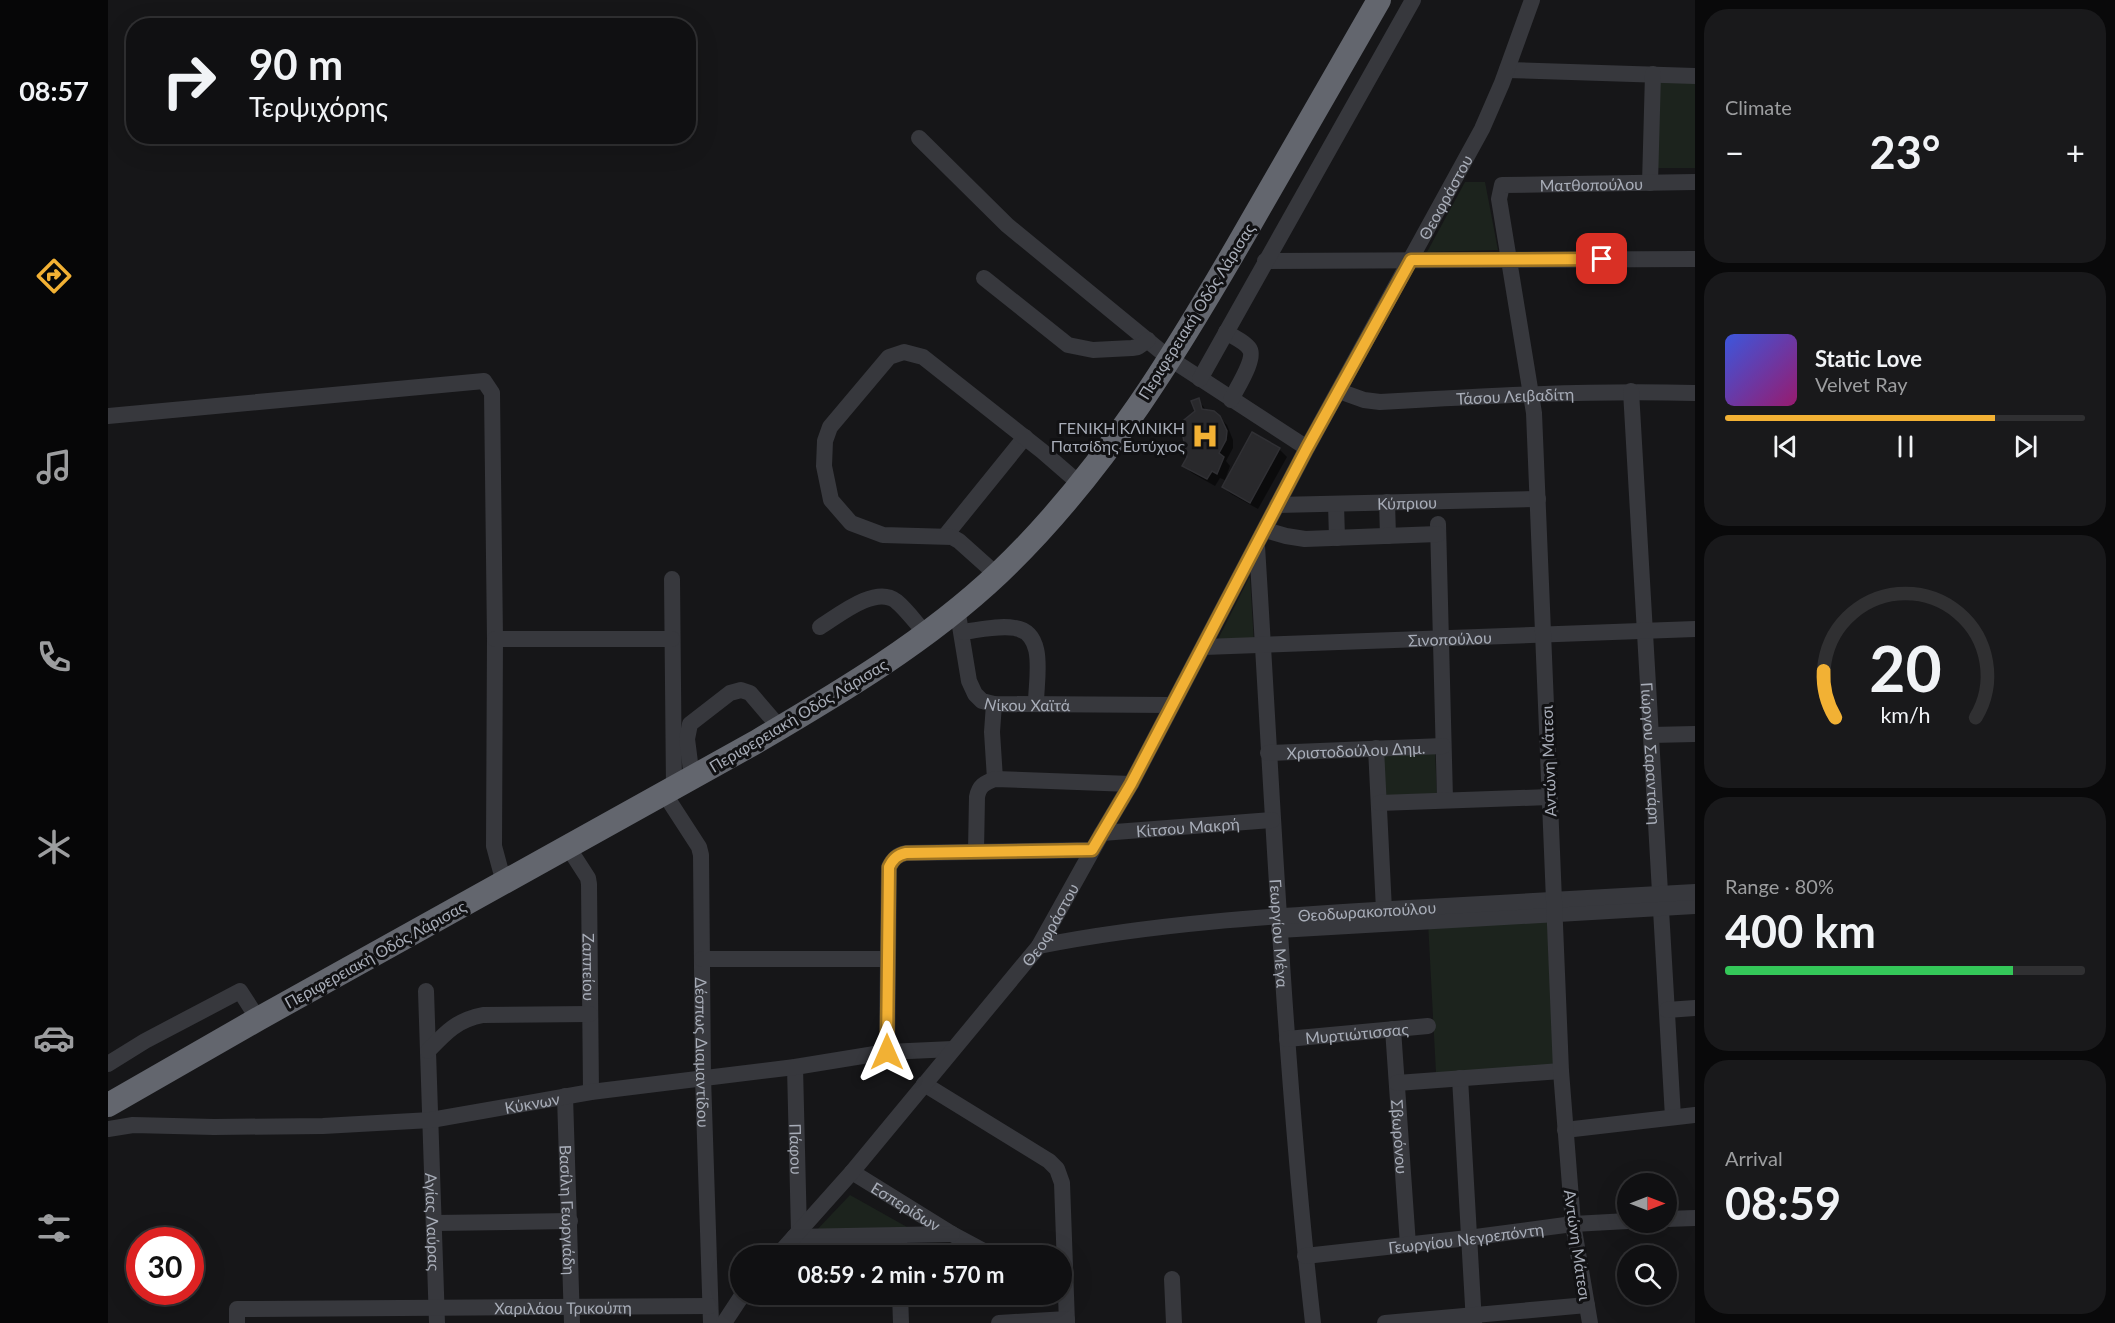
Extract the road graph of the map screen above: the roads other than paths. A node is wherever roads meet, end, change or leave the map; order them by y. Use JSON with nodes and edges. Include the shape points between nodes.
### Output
{"nodes":[{"id":1,"x":1379,"y":0,"type":"edge"},
{"id":2,"x":1413,"y":0,"type":"edge"},
{"id":3,"x":1532,"y":0,"type":"edge"},
{"id":4,"x":1507,"y":70,"type":"junction"},
{"id":5,"x":1653,"y":74,"type":"junction"},
{"id":6,"x":1695,"y":76,"type":"edge"},
{"id":7,"x":919,"y":138,"type":"dead end"},
{"id":8,"x":1695,"y":182,"type":"edge"},
{"id":9,"x":1650,"y":183,"type":"junction"},
{"id":10,"x":1499,"y":199,"type":"joint"},
{"id":11,"x":1509,"y":258,"type":"junction"},
{"id":12,"x":1695,"y":259,"type":"edge"},
{"id":13,"x":1411,"y":260,"type":"junction"},
{"id":14,"x":1265,"y":261,"type":"junction"},
{"id":15,"x":984,"y":278,"type":"dead end"},
{"id":16,"x":1226,"y":332,"type":"junction"},
{"id":17,"x":1148,"y":340,"type":"junction"},
{"id":18,"x":1169,"y":358,"type":"junction"},
{"id":19,"x":1200,"y":379,"type":"junction"},
{"id":20,"x":1339,"y":391,"type":"junction"},
{"id":21,"x":1631,"y":391,"type":"junction"},
{"id":22,"x":1532,"y":393,"type":"junction"},
{"id":23,"x":1695,"y":393,"type":"edge"},
{"id":24,"x":1231,"y":400,"type":"junction"},
{"id":25,"x":108,"y":416,"type":"edge"},
{"id":26,"x":1025,"y":437,"type":"junction"},
{"id":27,"x":1307,"y":448,"type":"junction"},
{"id":28,"x":1080,"y":484,"type":"junction"},
{"id":29,"x":1538,"y":499,"type":"junction"},
{"id":30,"x":1387,"y":502,"type":"junction"},
{"id":31,"x":1336,"y":504,"type":"junction"},
{"id":32,"x":1277,"y":505,"type":"junction"},
{"id":33,"x":1265,"y":530,"type":"junction"},
{"id":34,"x":945,"y":536,"type":"junction"},
{"id":35,"x":1388,"y":536,"type":"junction"},
{"id":36,"x":1336,"y":538,"type":"junction"},
{"id":37,"x":1257,"y":545,"type":"junction"},
{"id":38,"x":997,"y":574,"type":"junction"},
{"id":39,"x":672,"y":579,"type":"dead end"},
{"id":40,"x":957,"y":608,"type":"junction"},
{"id":41,"x":820,"y":627,"type":"dead end"},
{"id":42,"x":1695,"y":629,"type":"edge"},
{"id":43,"x":1645,"y":631,"type":"junction"},
{"id":44,"x":963,"y":632,"type":"junction"},
{"id":45,"x":925,"y":633,"type":"junction"},
{"id":46,"x":1543,"y":635,"type":"junction"},
{"id":47,"x":1441,"y":638,"type":"junction"},
{"id":48,"x":495,"y":639,"type":"junction"},
{"id":49,"x":672,"y":639,"type":"junction"},
{"id":50,"x":1263,"y":645,"type":"junction"},
{"id":51,"x":1204,"y":647,"type":"junction"},
{"id":52,"x":1036,"y":703,"type":"junction"},
{"id":53,"x":994,"y":704,"type":"junction"},
{"id":54,"x":1172,"y":705,"type":"junction"},
{"id":55,"x":780,"y":728,"type":"junction"},
{"id":56,"x":1695,"y":734,"type":"edge"},
{"id":57,"x":1651,"y":735,"type":"junction"},
{"id":58,"x":1443,"y":746,"type":"junction"},
{"id":59,"x":1376,"y":748,"type":"junction"},
{"id":60,"x":1268,"y":753,"type":"junction"},
{"id":61,"x":995,"y":779,"type":"junction"},
{"id":62,"x":1131,"y":784,"type":"junction"},
{"id":63,"x":677,"y":786,"type":"junction"},
{"id":64,"x":1549,"y":797,"type":"junction"},
{"id":65,"x":1445,"y":799,"type":"junction"},
{"id":66,"x":1379,"y":803,"type":"junction"},
{"id":67,"x":1272,"y":820,"type":"junction"},
{"id":68,"x":1102,"y":833,"type":"junction"},
{"id":69,"x":568,"y":847,"type":"junction"},
{"id":70,"x":1092,"y":850,"type":"junction"},
{"id":71,"x":976,"y":851,"type":"junction"},
{"id":72,"x":504,"y":883,"type":"junction"},
{"id":73,"x":1695,"y":892,"type":"edge"},
{"id":74,"x":1661,"y":901,"type":"junction"},
{"id":75,"x":1695,"y":906,"type":"edge"},
{"id":76,"x":1553,"y":907,"type":"junction"},
{"id":77,"x":1383,"y":910,"type":"junction"},
{"id":78,"x":1279,"y":923,"type":"junction"},
{"id":79,"x":1040,"y":946,"type":"junction"},
{"id":80,"x":702,"y":959,"type":"junction"},
{"id":81,"x":887,"y":959,"type":"junction"},
{"id":82,"x":426,"y":991,"type":"dead end"},
{"id":83,"x":1695,"y":1008,"type":"edge"},
{"id":84,"x":1667,"y":1010,"type":"junction"},
{"id":85,"x":590,"y":1014,"type":"junction"},
{"id":86,"x":258,"y":1019,"type":"junction"},
{"id":87,"x":1428,"y":1026,"type":"dead end"},
{"id":88,"x":1393,"y":1029,"type":"junction"},
{"id":89,"x":1287,"y":1039,"type":"junction"},
{"id":90,"x":953,"y":1048,"type":"junction"},
{"id":91,"x":428,"y":1051,"type":"junction"},
{"id":92,"x":887,"y":1052,"type":"junction"},
{"id":93,"x":108,"y":1064,"type":"edge"},
{"id":94,"x":795,"y":1067,"type":"junction"},
{"id":95,"x":1561,"y":1071,"type":"junction"},
{"id":96,"x":703,"y":1077,"type":"junction"},
{"id":97,"x":1460,"y":1078,"type":"junction"},
{"id":98,"x":1397,"y":1083,"type":"junction"},
{"id":99,"x":924,"y":1084,"type":"junction"},
{"id":100,"x":591,"y":1092,"type":"junction"},
{"id":101,"x":565,"y":1096,"type":"junction"},
{"id":102,"x":108,"y":1105,"type":"edge"},
{"id":103,"x":1695,"y":1115,"type":"edge"},
{"id":104,"x":1673,"y":1117,"type":"junction"},
{"id":105,"x":431,"y":1120,"type":"junction"},
{"id":106,"x":108,"y":1129,"type":"edge"},
{"id":107,"x":1565,"y":1130,"type":"junction"},
{"id":108,"x":852,"y":1172,"type":"junction"},
{"id":109,"x":1695,"y":1218,"type":"edge"},
{"id":110,"x":1677,"y":1219,"type":"edge"},
{"id":111,"x":570,"y":1221,"type":"junction"},
{"id":112,"x":1617,"y":1222,"type":"edge"},
{"id":113,"x":434,"y":1224,"type":"junction"},
{"id":114,"x":1573,"y":1224,"type":"junction"},
{"id":115,"x":952,"y":1234,"type":"junction"},
{"id":116,"x":797,"y":1235,"type":"junction"},
{"id":117,"x":899,"y":1235,"type":"junction"},
{"id":118,"x":1468,"y":1238,"type":"junction"},
{"id":119,"x":787,"y":1245,"type":"edge"},
{"id":120,"x":899,"y":1245,"type":"edge"},
{"id":121,"x":972,"y":1245,"type":"edge"},
{"id":122,"x":1063,"y":1245,"type":"edge"},
{"id":123,"x":1408,"y":1245,"type":"junction"},
{"id":124,"x":1305,"y":1256,"type":"junction"},
{"id":125,"x":1172,"y":1280,"type":"dead end"},
{"id":126,"x":736,"y":1305,"type":"edge"},
{"id":127,"x":900,"y":1305,"type":"edge"},
{"id":128,"x":1065,"y":1305,"type":"edge"},
{"id":129,"x":1587,"y":1305,"type":"junction"},
{"id":130,"x":572,"y":1315,"type":"edge"},
{"id":131,"x":710,"y":1315,"type":"edge"},
{"id":132,"x":237,"y":1316,"type":"edge"},
{"id":133,"x":437,"y":1316,"type":"edge"},
{"id":134,"x":1473,"y":1319,"type":"edge"},
{"id":135,"x":1067,"y":1321,"type":"edge"},
{"id":136,"x":724,"y":1323,"type":"edge"},
{"id":137,"x":901,"y":1323,"type":"edge"},
{"id":138,"x":999,"y":1323,"type":"edge"},
{"id":139,"x":1174,"y":1323,"type":"edge"},
{"id":140,"x":1312,"y":1323,"type":"edge"},
{"id":141,"x":1385,"y":1323,"type":"edge"},
{"id":142,"x":1590,"y":1323,"type":"edge"}],
"edges":[{"from":1,"to":18,"type":"highway","name":"Περιφερειακή Οδός Λάρισας"},
{"from":2,"to":14,"type":"street"},
{"from":3,"to":4,"type":"street","name":"Θεοφράστου"},
{"from":4,"to":5,"type":"street"},
{"from":4,"to":13,"type":"street","name":"Θεοφράστου","via":[[1482,129]]},
{"from":5,"to":6,"type":"street"},
{"from":5,"to":9,"type":"street"},
{"from":7,"to":17,"type":"street","via":[[1007,225]]},
{"from":8,"to":9,"type":"street","name":"Ματθοπούλου"},
{"from":9,"to":10,"type":"street","name":"Ματθοπούλου","via":[[1502,185]]},
{"from":10,"to":11,"type":"street","name":"Αντώνη Μάτεσι"},
{"from":11,"to":12,"type":"street"},
{"from":11,"to":13,"type":"street"},
{"from":11,"to":22,"type":"street","name":"Αντώνη Μάτεσι"},
{"from":13,"to":14,"type":"street"},
{"from":13,"to":20,"type":"street","name":"Θεοφράστου"},
{"from":14,"to":16,"type":"street"},
{"from":15,"to":17,"type":"street","via":[[1068,345],[1093,350],[1122,349],[1138,347]]},
{"from":16,"to":19,"type":"street"},
{"from":16,"to":24,"type":"street","via":[[1247,345],[1252,359]]},
{"from":17,"to":18,"type":"street"},
{"from":18,"to":19,"type":"street"},
{"from":18,"to":28,"type":"highway","name":"Περιφερειακή Οδός Λάρισας"},
{"from":19,"to":24,"type":"street"},
{"from":20,"to":22,"type":"street","name":"Τάσου Λειβαδίτη","via":[[1380,402]]},
{"from":20,"to":27,"type":"street","name":"Θεοφράστου"},
{"from":21,"to":22,"type":"street","name":"Τάσου Λειβαδίτη"},
{"from":21,"to":23,"type":"street","name":"Τάσου Λειβαδίτη"},
{"from":21,"to":43,"type":"street","name":"Γιώργου Σαραντάρη"},
{"from":22,"to":29,"type":"street","name":"Αντώνη Μάτεσι"},
{"from":24,"to":27,"type":"street"},
{"from":25,"to":48,"type":"street","via":[[484,381],[492,393]]},
{"from":26,"to":28,"type":"street"},
{"from":26,"to":34,"type":"street"},
{"from":26,"to":34,"type":"street","via":[[923,357],[904,352],[889,357],[830,427],[824,466],[831,500],[851,523],[883,535]]},
{"from":27,"to":32,"type":"street","name":"Θεοφράστου"},
{"from":28,"to":38,"type":"highway","name":"Περιφερειακή Οδός Λάρισας"},
{"from":29,"to":30,"type":"street","name":"Κύπριου"},
{"from":29,"to":46,"type":"street","name":"Αντώνη Μάτεσι"},
{"from":30,"to":31,"type":"street","name":"Κύπριου"},
{"from":30,"to":35,"type":"street"},
{"from":31,"to":32,"type":"street","name":"Κύπριου"},
{"from":31,"to":36,"type":"street"},
{"from":32,"to":33,"type":"street","name":"Θεοφράστου"},
{"from":33,"to":36,"type":"street","via":[[1295,538]]},
{"from":33,"to":37,"type":"street","name":"Θεοφράστου"},
{"from":34,"to":38,"type":"street","via":[[959,541]]},
{"from":35,"to":36,"type":"street"},
{"from":35,"to":47,"type":"street","via":[[1438,529]]},
{"from":37,"to":50,"type":"street","name":"Γεωργίου Μέγα"},
{"from":37,"to":51,"type":"street","name":"Θεοφράστου"},
{"from":38,"to":40,"type":"highway","name":"Περιφερειακή Οδός Λάρισας"},
{"from":39,"to":49,"type":"street"},
{"from":40,"to":44,"type":"street","name":"Νίκου Χαϊτά"},
{"from":40,"to":45,"type":"highway","name":"Περιφερειακή Οδός Λάρισας"},
{"from":41,"to":45,"type":"street","via":[[866,599],[884,596],[897,602]]},
{"from":42,"to":43,"type":"street","name":"Σινοπούλου"},
{"from":43,"to":46,"type":"street","name":"Σινοπούλου"},
{"from":43,"to":57,"type":"street","name":"Γιώργου Σαραντάρη"},
{"from":44,"to":52,"type":"street","via":[[1002,628],[1026,632],[1034,640],[1036,650]]},
{"from":44,"to":53,"type":"street","name":"Νίκου Χαϊτά","via":[[969,681],[982,701]]},
{"from":45,"to":55,"type":"highway","name":"Περιφερειακή Οδός Λάρισας","via":[[856,682]]},
{"from":46,"to":47,"type":"street","name":"Σινοπούλου"},
{"from":46,"to":64,"type":"street","name":"Αντώνη Μάτεσι"},
{"from":47,"to":50,"type":"street","name":"Σινοπούλου"},
{"from":47,"to":58,"type":"street"},
{"from":48,"to":49,"type":"street"},
{"from":48,"to":72,"type":"street","via":[[494,846]]},
{"from":49,"to":63,"type":"street"},
{"from":50,"to":51,"type":"street","name":"Σινοπούλου"},
{"from":50,"to":60,"type":"street","name":"Γεωργίου Μέγα"},
{"from":51,"to":54,"type":"street","name":"Θεοφράστου"},
{"from":52,"to":53,"type":"street","name":"Νίκου Χαϊτά"},
{"from":52,"to":54,"type":"street","name":"Νίκου Χαϊτά"},
{"from":53,"to":61,"type":"street"},
{"from":54,"to":62,"type":"street","name":"Θεοφράστου"},
{"from":55,"to":63,"type":"highway","name":"Περιφερειακή Οδός Λάρισας"},
{"from":55,"to":63,"type":"street","via":[[750,693],[730,693],[690,724]]},
{"from":56,"to":57,"type":"street"},
{"from":57,"to":74,"type":"street","name":"Γιώργου Σαραντάρη"},
{"from":58,"to":59,"type":"street","name":"Χριστοδούλου Δημ."},
{"from":58,"to":65,"type":"street"},
{"from":59,"to":60,"type":"street","name":"Χριστοδούλου Δημ."},
{"from":59,"to":66,"type":"street"},
{"from":60,"to":67,"type":"street","name":"Γεωργίου Μέγα"},
{"from":61,"to":62,"type":"street"},
{"from":61,"to":71,"type":"street","via":[[979,789]]},
{"from":62,"to":68,"type":"street","name":"Θεοφράστου"},
{"from":63,"to":69,"type":"highway","name":"Περιφερειακή Οδός Λάρισας"},
{"from":63,"to":80,"type":"street","name":"Δέσπως Διαμαντίδου","via":[[701,855]]},
{"from":64,"to":65,"type":"street"},
{"from":64,"to":76,"type":"street","name":"Αντώνη Μάτεσι"},
{"from":65,"to":66,"type":"street"},
{"from":66,"to":77,"type":"street"},
{"from":67,"to":68,"type":"street","name":"Κίτσου Μακρή"},
{"from":67,"to":78,"type":"street","name":"Γεωργίου Μέγα"},
{"from":68,"to":70,"type":"street","name":"Θεοφράστου"},
{"from":69,"to":72,"type":"highway","name":"Περιφερειακή Οδός Λάρισας"},
{"from":69,"to":85,"type":"street","name":"Ζαππείου","via":[[589,884]]},
{"from":70,"to":71,"type":"street"},
{"from":70,"to":79,"type":"street","name":"Θεοφράστου"},
{"from":71,"to":81,"type":"street","via":[[906,853],[893,860],[889,867]]},
{"from":72,"to":86,"type":"highway","name":"Περιφερειακή Οδός Λάρισας"},
{"from":73,"to":74,"type":"street","name":"Θεοδωρακοπούλου"},
{"from":74,"to":75,"type":"street"},
{"from":74,"to":76,"type":"street","name":"Θεοδωρακοπούλου"},
{"from":74,"to":84,"type":"street","name":"Γιώργου Σαραντάρη"},
{"from":76,"to":77,"type":"street","name":"Θεοδωρακοπούλου"},
{"from":76,"to":78,"type":"street"},
{"from":76,"to":95,"type":"street","name":"Αντώνη Μάτεσι"},
{"from":77,"to":78,"type":"street","name":"Θεοδωρακοπούλου"},
{"from":78,"to":79,"type":"street","name":"Θεοδωρακοπούλου","via":[[1149,928]]},
{"from":78,"to":89,"type":"street","name":"Γεωργίου Μέγα"},
{"from":79,"to":90,"type":"street","name":"Θεοφράστου"},
{"from":80,"to":81,"type":"street"},
{"from":80,"to":96,"type":"street","name":"Δέσπως Διαμαντίδου"},
{"from":81,"to":92,"type":"street"},
{"from":82,"to":91,"type":"street","name":"Αγίας Λαύρας"},
{"from":83,"to":84,"type":"street"},
{"from":84,"to":104,"type":"street","name":"Γιώργου Σαραντάρη"},
{"from":85,"to":91,"type":"street","via":[[468,1018]]},
{"from":85,"to":100,"type":"street","name":"Ζαππείου"},
{"from":86,"to":93,"type":"street","via":[[240,991]]},
{"from":86,"to":102,"type":"highway","name":"Περιφερειακή Οδός Λάρισας"},
{"from":87,"to":88,"type":"street","name":"Μυρτιώτισσας"},
{"from":88,"to":89,"type":"street","name":"Μυρτιώτισσας"},
{"from":88,"to":98,"type":"street","name":"Σβωρόνου"},
{"from":89,"to":124,"type":"street","name":"Γεωργίου Μέγα"},
{"from":90,"to":92,"type":"street","name":"Κύκνων"},
{"from":90,"to":99,"type":"street","name":"Θεοφράστου"},
{"from":91,"to":105,"type":"street","name":"Αγίας Λαύρας"},
{"from":92,"to":94,"type":"street","name":"Κύκνων"},
{"from":94,"to":96,"type":"street","name":"Κύκνων"},
{"from":94,"to":116,"type":"street","name":"Πάφου"},
{"from":95,"to":97,"type":"street"},
{"from":95,"to":107,"type":"street","name":"Αντώνη Μάτεσι"},
{"from":96,"to":100,"type":"street","name":"Κύκνων"},
{"from":96,"to":131,"type":"street","name":"Δέσπως Διαμαντίδου"},
{"from":97,"to":98,"type":"street"},
{"from":97,"to":118,"type":"street"},
{"from":98,"to":123,"type":"street","name":"Σβωρόνου"},
{"from":99,"to":108,"type":"street","name":"Θεοφράστου"},
{"from":99,"to":122,"type":"street","via":[[1057,1169],[1062,1183]]},
{"from":100,"to":101,"type":"street","name":"Κύκνων"},
{"from":101,"to":105,"type":"street","name":"Κύκνων"},
{"from":101,"to":111,"type":"street","name":"Βασίλη Γεωργιάδη"},
{"from":103,"to":104,"type":"street"},
{"from":104,"to":107,"type":"street"},
{"from":105,"to":106,"type":"street","name":"Κύκνων","via":[[323,1126],[133,1125]]},
{"from":105,"to":113,"type":"street","name":"Αγίας Λαύρας"},
{"from":107,"to":114,"type":"street","name":"Αντώνη Μάτεσι"},
{"from":108,"to":115,"type":"street","name":"Εσπερίδων"},
{"from":108,"to":116,"type":"street","name":"Θεοφράστου"},
{"from":109,"to":110,"type":"street"},
{"from":111,"to":113,"type":"street"},
{"from":111,"to":130,"type":"street","name":"Βασίλη Γεωργιάδη"},
{"from":112,"to":114,"type":"street","name":"Γεωργίου Νεγρεπόντη"},
{"from":113,"to":133,"type":"street","name":"Αγίας Λαύρας"},
{"from":114,"to":118,"type":"street","name":"Γεωργίου Νεγρεπόντη"},
{"from":114,"to":129,"type":"street","name":"Αντώνη Μάτεσι"},
{"from":115,"to":117,"type":"street"},
{"from":115,"to":121,"type":"street","name":"Εσπερίδων"},
{"from":116,"to":117,"type":"street"},
{"from":116,"to":119,"type":"street","name":"Θεοφράστου"},
{"from":117,"to":120,"type":"street"},
{"from":118,"to":123,"type":"street","name":"Γεωργίου Νεγρεπόντη"},
{"from":118,"to":134,"type":"street"},
{"from":123,"to":124,"type":"street","name":"Γεωργίου Νεγρεπόντη"},
{"from":124,"to":140,"type":"street","name":"Γεωργίου Μέγα"},
{"from":125,"to":139,"type":"street"},
{"from":126,"to":136,"type":"street"},
{"from":127,"to":137,"type":"street"},
{"from":128,"to":135,"type":"street"},
{"from":129,"to":134,"type":"street"},
{"from":129,"to":142,"type":"street","name":"Αντώνη Μάτεσι"},
{"from":130,"to":131,"type":"street","name":"Χαριλάου Τρικούπη"},
{"from":130,"to":133,"type":"street","name":"Χαριλάου Τρικούπη"},
{"from":132,"to":133,"type":"street","name":"Χαριλάου Τρικούπη"},
{"from":134,"to":141,"type":"street"},
{"from":135,"to":138,"type":"street"}]}
